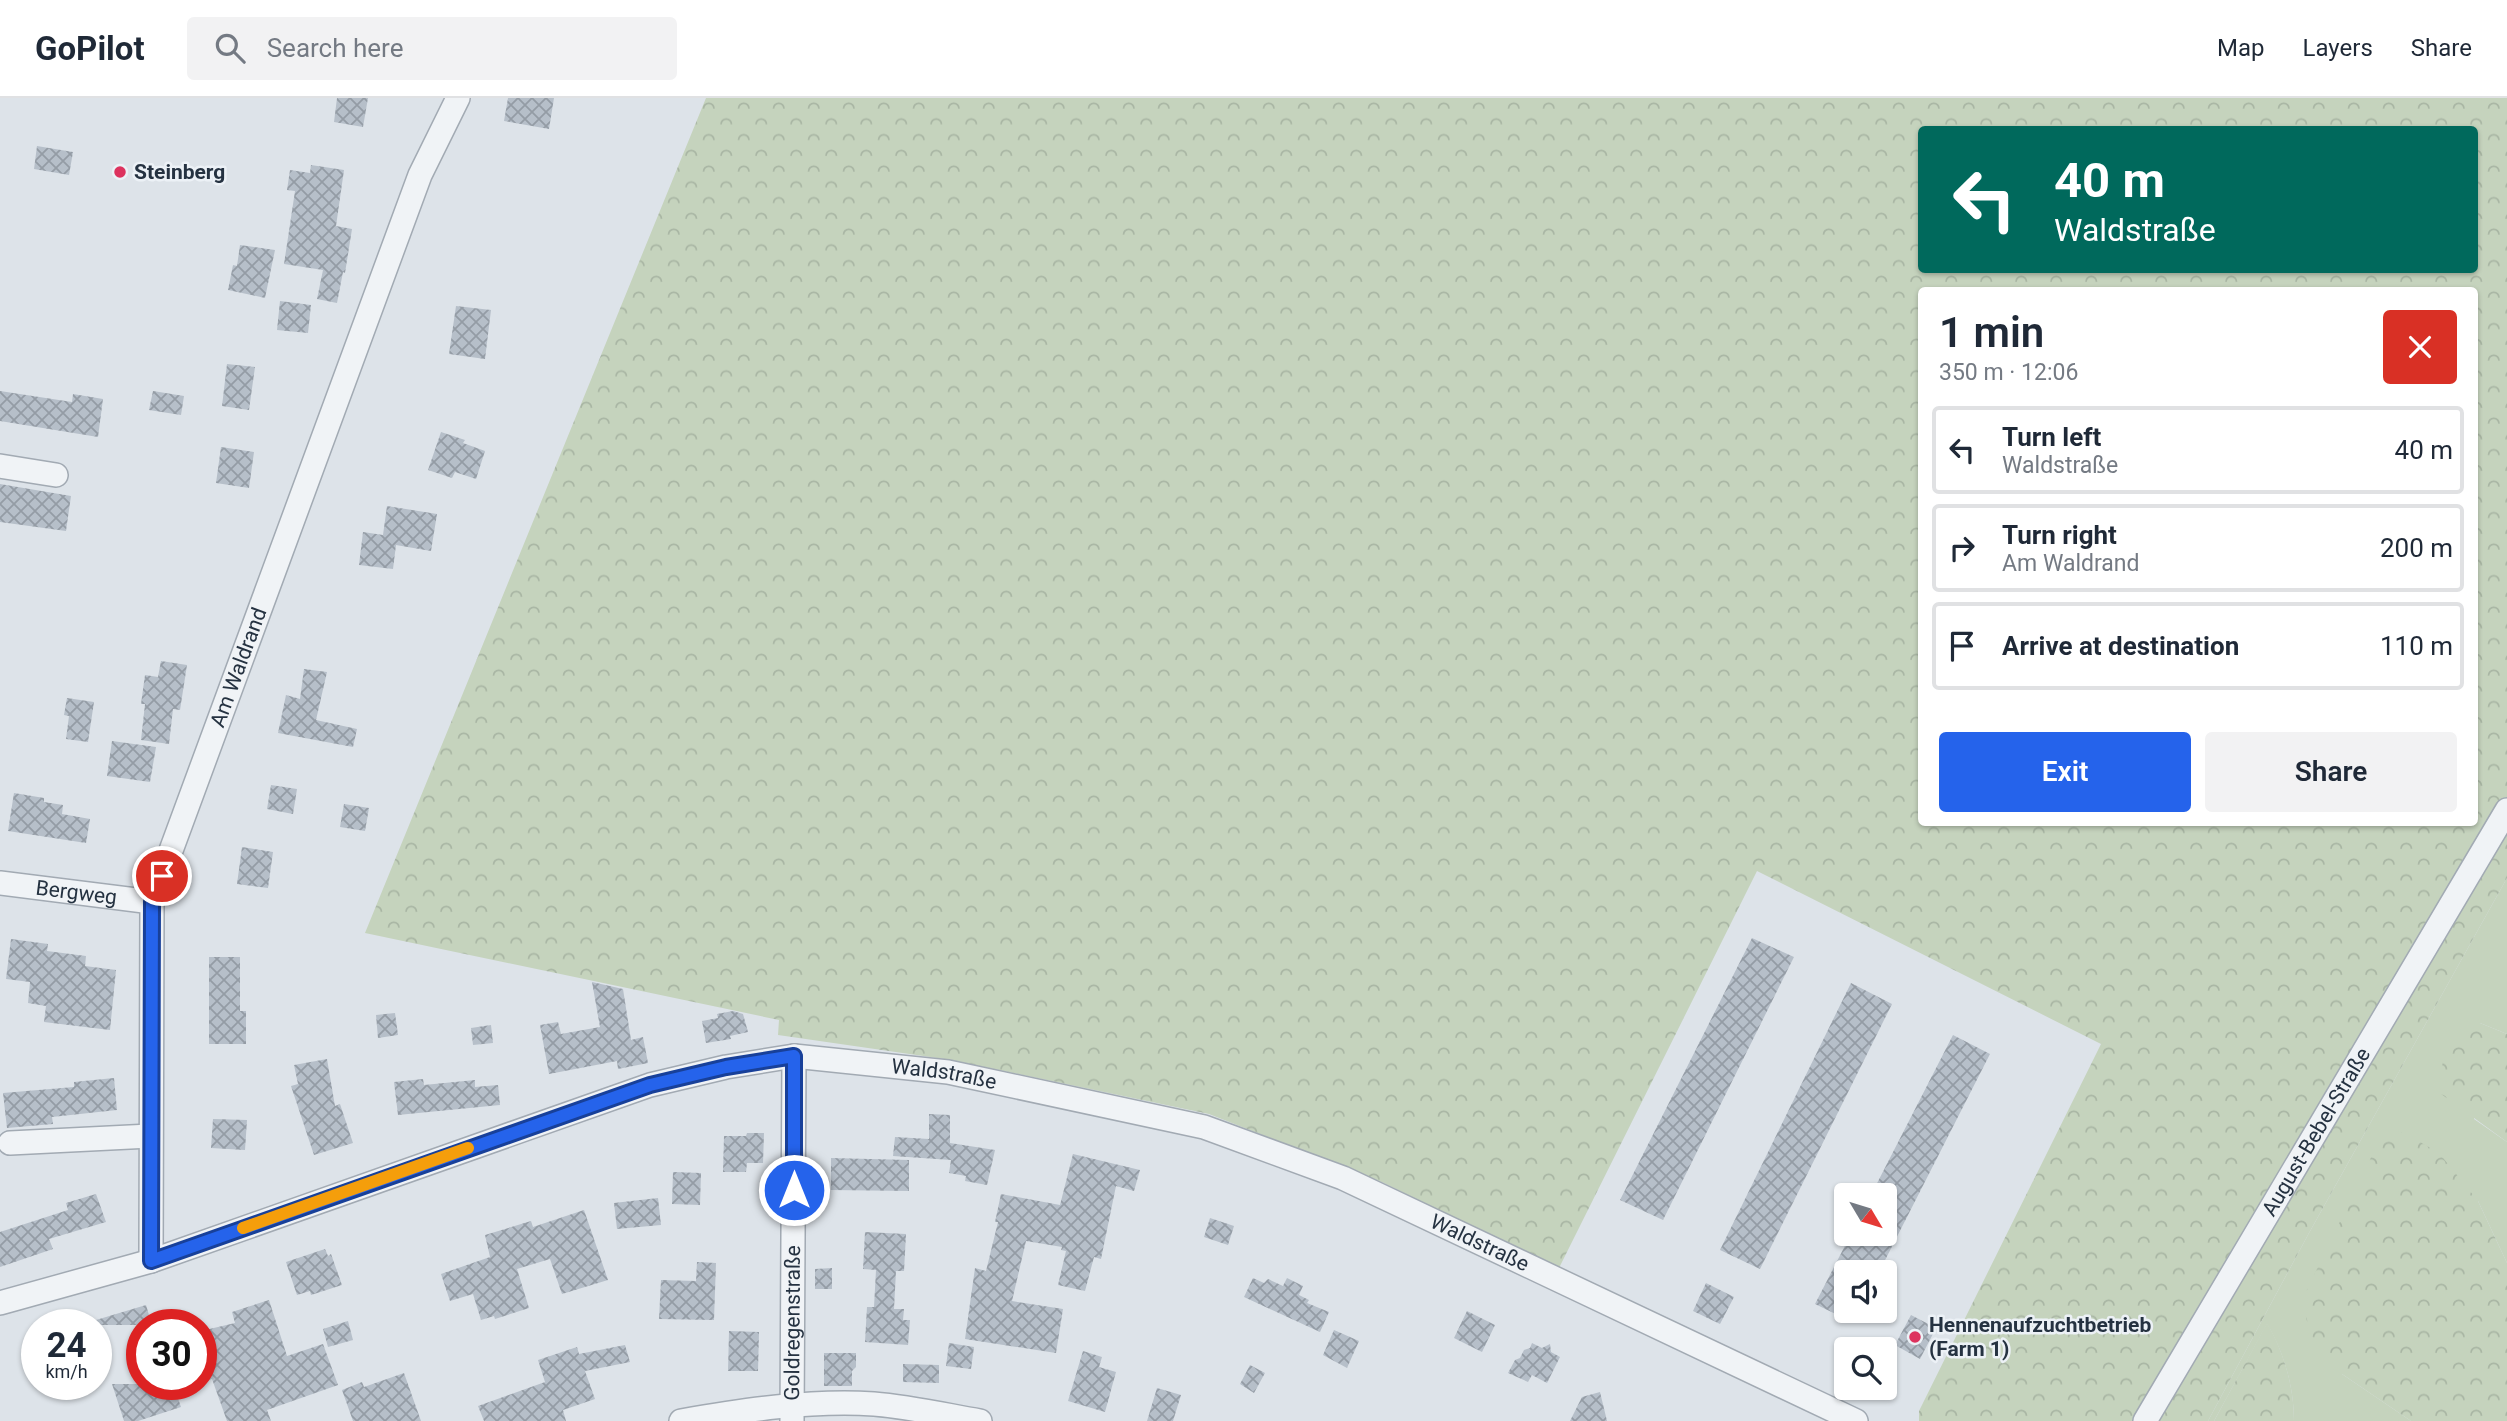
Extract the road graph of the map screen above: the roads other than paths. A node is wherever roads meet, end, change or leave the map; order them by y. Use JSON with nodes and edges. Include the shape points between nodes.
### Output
{"nodes":[{"id":1,"x":458,"y":98,"type":"edge"},
{"id":2,"x":0,"y":466,"type":"edge"},
{"id":3,"x":56,"y":475,"type":"dead end"},
{"id":4,"x":2507,"y":810,"type":"edge"},
{"id":5,"x":0,"y":883,"type":"edge"},
{"id":6,"x":152,"y":902,"type":"junction"},
{"id":7,"x":794,"y":1056,"type":"junction"},
{"id":8,"x":150,"y":1136,"type":"junction"},
{"id":9,"x":10,"y":1143,"type":"dead end"},
{"id":10,"x":151,"y":1261,"type":"junction"},
{"id":11,"x":0,"y":1303,"type":"edge"},
{"id":12,"x":792,"y":1413,"type":"edge"},
{"id":13,"x":681,"y":1421,"type":"edge"},
{"id":14,"x":980,"y":1421,"type":"edge"},
{"id":15,"x":1856,"y":1421,"type":"edge"},
{"id":16,"x":2145,"y":1421,"type":"edge"}],
"edges":[{"from":1,"to":6,"type":"street","name":"Am Waldrand","via":[[419,175]]},
{"from":2,"to":3,"type":"street"},
{"from":4,"to":16,"type":"street","name":"August-Bebel-Straße"},
{"from":5,"to":6,"type":"street","name":"Bergweg"},
{"from":6,"to":8,"type":"street","name":"Am Waldrand"},
{"from":7,"to":10,"type":"street","name":"Waldstraße","via":[[650,1085]]},
{"from":7,"to":12,"type":"street","name":"Goldregenstraße"},
{"from":7,"to":15,"type":"street","name":"Waldstraße","via":[[948,1072],[1204,1127],[1343,1178]]},
{"from":8,"to":9,"type":"street"},
{"from":8,"to":10,"type":"street","name":"Am Waldrand"},
{"from":10,"to":11,"type":"street","name":"Waldstraße"},
{"from":12,"to":13,"type":"street"},
{"from":12,"to":14,"type":"street","via":[[872,1404]]}]}
